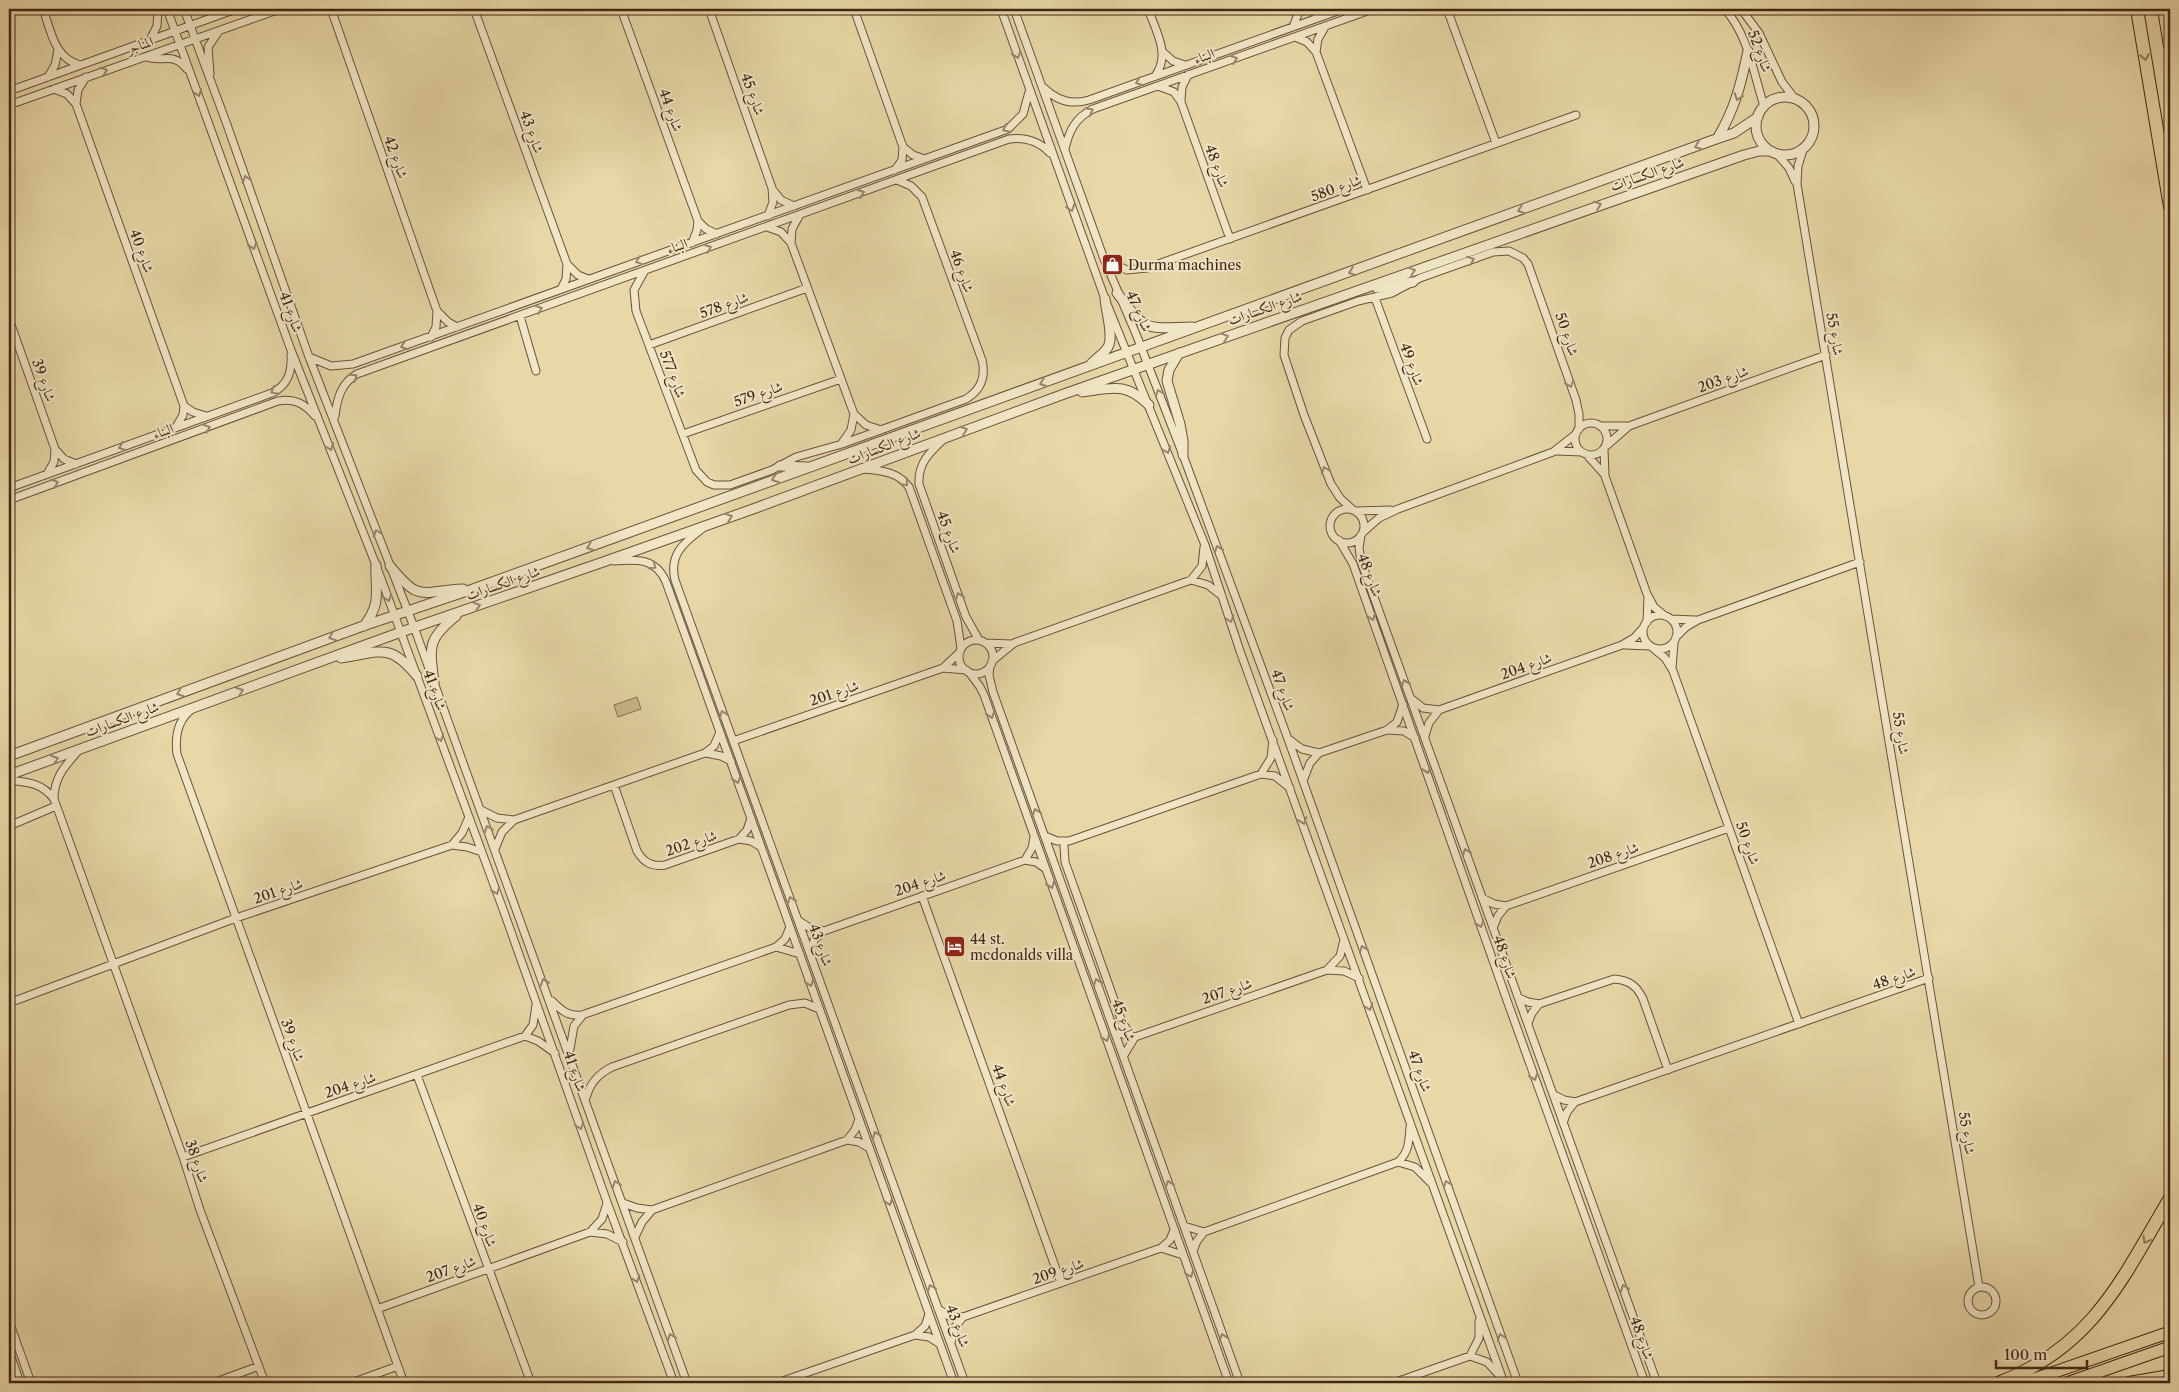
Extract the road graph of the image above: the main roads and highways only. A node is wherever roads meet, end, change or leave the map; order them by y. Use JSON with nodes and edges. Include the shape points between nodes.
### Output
{"nodes":[{"id":1,"x":2137,"y":9,"type":"edge"},
{"id":2,"x":2164,"y":9,"type":"edge"},
{"id":3,"x":2170,"y":46,"type":"edge"},
{"id":4,"x":2170,"y":207,"type":"edge"},
{"id":5,"x":2170,"y":1198,"type":"edge"},
{"id":6,"x":2170,"y":1332,"type":"edge"},
{"id":7,"x":2170,"y":1347,"type":"edge"},
{"id":8,"x":2170,"y":1376,"type":"edge"},
{"id":9,"x":1998,"y":1383,"type":"edge"},
{"id":10,"x":2023,"y":1383,"type":"edge"},
{"id":11,"x":2067,"y":1383,"type":"edge"},
{"id":12,"x":2129,"y":1383,"type":"edge"}],
"edges":[{"from":1,"to":4,"type":"highway","one_way":true},
{"from":2,"to":3,"type":"highway"},
{"from":5,"to":9,"type":"highway","one_way":true,"via":[[2102,1309],[2054,1354],[2020,1375]]},
{"from":6,"to":10,"type":"main road"},
{"from":7,"to":11,"type":"main road"},
{"from":8,"to":12,"type":"highway"}]}
